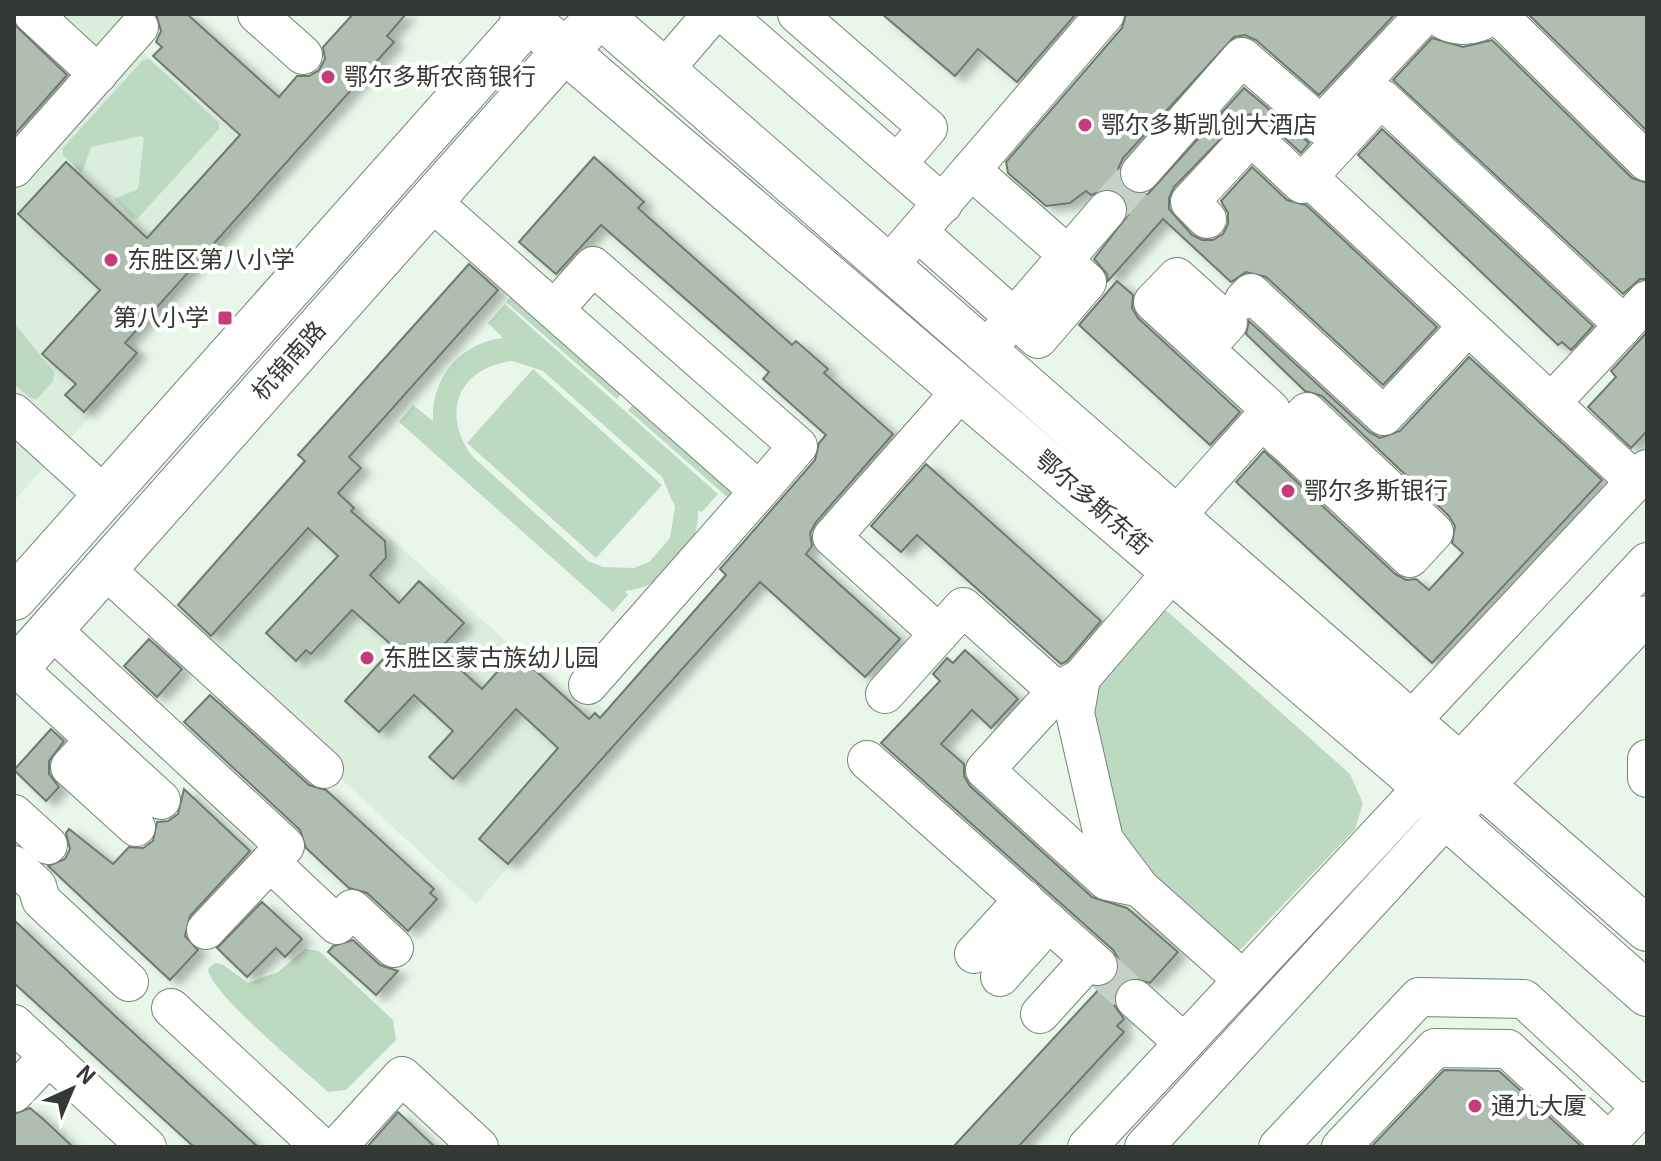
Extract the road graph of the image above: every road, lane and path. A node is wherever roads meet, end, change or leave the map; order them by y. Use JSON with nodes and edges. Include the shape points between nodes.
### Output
{"nodes":[{"id":1,"x":33,"y":14,"type":"edge"},
{"id":2,"x":257,"y":14,"type":"edge"},
{"id":3,"x":712,"y":14,"type":"edge"},
{"id":4,"x":725,"y":14,"type":"edge"},
{"id":5,"x":797,"y":14,"type":"edge"},
{"id":6,"x":1105,"y":14,"type":"edge"},
{"id":7,"x":1425,"y":14,"type":"edge"},
{"id":8,"x":1436,"y":14,"type":"edge"},
{"id":9,"x":1496,"y":14,"type":"edge"},
{"id":10,"x":602,"y":15,"type":"edge"},
{"id":11,"x":528,"y":16,"type":"edge"},
{"id":12,"x":139,"y":27,"type":"dead end"},
{"id":13,"x":564,"y":51,"type":"junction"},
{"id":14,"x":303,"y":55,"type":"dead end"},
{"id":15,"x":664,"y":70,"type":"junction"},
{"id":16,"x":98,"y":74,"type":"junction"},
{"id":17,"x":1647,"y":162,"type":"edge"},
{"id":18,"x":897,"y":164,"type":"junction"},
{"id":19,"x":14,"y":168,"type":"edge"},
{"id":20,"x":971,"y":170,"type":"junction"},
{"id":21,"x":1140,"y":173,"type":"tunnel mouth"},
{"id":22,"x":1308,"y":177,"type":"junction"},
{"id":23,"x":431,"y":201,"type":"junction"},
{"id":24,"x":943,"y":204,"type":"junction"},
{"id":25,"x":1107,"y":210,"type":"tunnel mouth"},
{"id":26,"x":1207,"y":219,"type":"dead end"},
{"id":27,"x":918,"y":232,"type":"junction"},
{"id":28,"x":1066,"y":258,"type":"junction"},
{"id":29,"x":889,"y":265,"type":"junction"},
{"id":30,"x":1244,"y":300,"type":"dead end"},
{"id":31,"x":554,"y":310,"type":"junction"},
{"id":32,"x":1636,"y":312,"type":"edge"},
{"id":33,"x":1014,"y":318,"type":"junction"},
{"id":34,"x":1468,"y":326,"type":"junction"},
{"id":35,"x":1204,"y":349,"type":"dead end"},
{"id":36,"x":986,"y":350,"type":"junction"},
{"id":37,"x":962,"y":390,"type":"junction"},
{"id":38,"x":1551,"y":403,"type":"junction"},
{"id":39,"x":14,"y":413,"type":"edge"},
{"id":40,"x":1272,"y":429,"type":"junction"},
{"id":41,"x":1641,"y":475,"type":"edge"},
{"id":42,"x":759,"y":491,"type":"junction"},
{"id":43,"x":1367,"y":493,"type":"dead end"},
{"id":44,"x":105,"y":496,"type":"junction"},
{"id":45,"x":1176,"y":516,"type":"junction"},
{"id":46,"x":1647,"y":562,"type":"edge"},
{"id":47,"x":105,"y":569,"type":"junction"},
{"id":48,"x":1173,"y":571,"type":"junction"},
{"id":49,"x":14,"y":598,"type":"edge"},
{"id":50,"x":1647,"y":615,"type":"edge"},
{"id":51,"x":51,"y":629,"type":"junction"},
{"id":52,"x":939,"y":634,"type":"junction"},
{"id":53,"x":15,"y":670,"type":"edge"},
{"id":54,"x":1069,"y":684,"type":"junction"},
{"id":55,"x":588,"y":685,"type":"dead end"},
{"id":56,"x":885,"y":694,"type":"dead end"},
{"id":57,"x":1411,"y":721,"type":"junction"},
{"id":58,"x":1647,"y":759,"type":"edge"},
{"id":59,"x":867,"y":760,"type":"dead end"},
{"id":60,"x":324,"y":769,"type":"dead end"},
{"id":61,"x":1647,"y":778,"type":"edge"},
{"id":62,"x":1454,"y":788,"type":"junction"},
{"id":63,"x":14,"y":814,"type":"edge"},
{"id":64,"x":148,"y":814,"type":"dead end"},
{"id":65,"x":48,"y":845,"type":"dead end"},
{"id":66,"x":270,"y":862,"type":"junction"},
{"id":67,"x":14,"y":865,"type":"edge"},
{"id":68,"x":1140,"y":888,"type":"junction"},
{"id":69,"x":1037,"y":911,"type":"junction"},
{"id":70,"x":1647,"y":929,"type":"edge"},
{"id":71,"x":206,"y":930,"type":"dead end"},
{"id":72,"x":394,"y":948,"type":"dead end"},
{"id":73,"x":987,"y":966,"type":"dead end"},
{"id":74,"x":1243,"y":980,"type":"junction"},
{"id":75,"x":129,"y":982,"type":"dead end"},
{"id":76,"x":1647,"y":994,"type":"edge"},
{"id":77,"x":1135,"y":999,"type":"tunnel mouth"},
{"id":78,"x":171,"y":1008,"type":"dead end"},
{"id":79,"x":1040,"y":1014,"type":"dead end"},
{"id":80,"x":14,"y":1024,"type":"edge"},
{"id":81,"x":1184,"y":1043,"type":"junction"},
{"id":82,"x":49,"y":1056,"type":"junction"},
{"id":83,"x":14,"y":1093,"type":"edge"},
{"id":84,"x":1645,"y":1107,"type":"edge"},
{"id":85,"x":147,"y":1147,"type":"edge"},
{"id":86,"x":321,"y":1147,"type":"edge"},
{"id":87,"x":337,"y":1147,"type":"edge"},
{"id":88,"x":479,"y":1147,"type":"edge"},
{"id":89,"x":1087,"y":1147,"type":"edge"},
{"id":90,"x":1144,"y":1147,"type":"edge"},
{"id":91,"x":1278,"y":1147,"type":"edge"},
{"id":92,"x":1341,"y":1147,"type":"edge"}],
"edges":[{"from":1,"to":16,"type":"street"},
{"from":2,"to":14,"type":"street"},
{"from":3,"to":15,"type":"street"},
{"from":4,"to":18,"type":"street"},
{"from":5,"to":18,"type":"street","via":[[928,128]]},
{"from":6,"to":20,"type":"street"},
{"from":7,"to":21,"type":"street","via":[[1321,125],[1242,57]]},
{"from":8,"to":9,"type":"street","via":[[1455,25],[1471,25]]},
{"from":9,"to":17,"type":"street"},
{"from":10,"to":13,"type":"main road","name":"杭锦南路"},
{"from":10,"to":15,"type":"main road","name":"鄂尔多斯东街"},
{"from":11,"to":13,"type":"main road","name":"鄂尔多斯东街"},
{"from":11,"to":44,"type":"main road","name":"杭锦南路"},
{"from":12,"to":16,"type":"street"},
{"from":13,"to":23,"type":"main road","name":"杭锦南路"},
{"from":13,"to":37,"type":"main road","name":"鄂尔多斯东街"},
{"from":15,"to":29,"type":"main road","name":"鄂尔多斯东街"},
{"from":16,"to":19,"type":"street"},
{"from":18,"to":24,"type":"street"},
{"from":20,"to":24,"type":"street"},
{"from":20,"to":28,"type":"street"},
{"from":22,"to":26,"type":"street","via":[[1302,184],[1251,136],[1190,202]]},
{"from":22,"to":32,"type":"street","via":[[1381,98]]},
{"from":22,"to":34,"type":"street"},
{"from":23,"to":31,"type":"street"},
{"from":23,"to":47,"type":"main road","name":"杭锦南路"},
{"from":24,"to":27,"type":"street"},
{"from":25,"to":28,"type":"street"},
{"from":27,"to":29,"type":"street"},
{"from":27,"to":33,"type":"street"},
{"from":28,"to":33,"type":"street"},
{"from":29,"to":36,"type":"main road","name":"鄂尔多斯东街"},
{"from":30,"to":34,"type":"street","via":[[1251,293],[1384,416]]},
{"from":31,"to":42,"type":"street"},
{"from":31,"to":42,"type":"street","via":[[593,266],[798,446]]},
{"from":32,"to":38,"type":"street"},
{"from":33,"to":36,"type":"street"},
{"from":34,"to":38,"type":"street"},
{"from":35,"to":40,"type":"street","via":[[1271,410]]},
{"from":36,"to":45,"type":"main road","name":"鄂尔多斯东街"},
{"from":37,"to":48,"type":"main road","name":"鄂尔多斯东街"},
{"from":37,"to":52,"type":"street","via":[[832,537]]},
{"from":38,"to":41,"type":"street"},
{"from":39,"to":44,"type":"street"},
{"from":40,"to":43,"type":"street"},
{"from":40,"to":45,"type":"street"},
{"from":41,"to":57,"type":"street"},
{"from":42,"to":55,"type":"street"},
{"from":44,"to":49,"type":"main road","name":"杭锦南路"},
{"from":45,"to":57,"type":"main road","name":"鄂尔多斯东街"},
{"from":46,"to":62,"type":"street"},
{"from":47,"to":51,"type":"main road","name":"杭锦南路"},
{"from":47,"to":60,"type":"street"},
{"from":48,"to":54,"type":"street"},
{"from":48,"to":62,"type":"main road","name":"鄂尔多斯东街"},
{"from":50,"to":62,"type":"street"},
{"from":51,"to":53,"type":"main road","name":"杭锦南路"},
{"from":51,"to":66,"type":"street","via":[[285,846]]},
{"from":52,"to":54,"type":"street","via":[[963,607]]},
{"from":52,"to":56,"type":"street"},
{"from":53,"to":64,"type":"street","via":[[95,740]]},
{"from":54,"to":68,"type":"street","via":[[1104,840]]},
{"from":54,"to":68,"type":"street","via":[[985,770],[1107,881]]},
{"from":57,"to":62,"type":"main road","name":"鄂尔多斯东街"},
{"from":58,"to":61,"type":"street"},
{"from":59,"to":69,"type":"street"},
{"from":62,"to":70,"type":"main road","name":"鄂尔多斯东街"},
{"from":62,"to":74,"type":"street"},
{"from":62,"to":76,"type":"main road","name":"鄂尔多斯东街"},
{"from":62,"to":90,"type":"street"},
{"from":63,"to":65,"type":"street"},
{"from":66,"to":71,"type":"street"},
{"from":66,"to":72,"type":"street","via":[[337,925],[352,909]]},
{"from":67,"to":75,"type":"street","via":[[37,886],[41,900]]},
{"from":68,"to":74,"type":"street"},
{"from":69,"to":73,"type":"street"},
{"from":69,"to":79,"type":"street","via":[[1094,962]]},
{"from":74,"to":81,"type":"street"},
{"from":77,"to":81,"type":"street"},
{"from":78,"to":86,"type":"street"},
{"from":80,"to":82,"type":"street"},
{"from":81,"to":89,"type":"street"},
{"from":82,"to":83,"type":"street"},
{"from":82,"to":85,"type":"street"},
{"from":84,"to":91,"type":"street","via":[[1524,999],[1419,997]]},
{"from":84,"to":92,"type":"street","via":[[1609,1142],[1508,1049],[1435,1048]]},
{"from":87,"to":88,"type":"street","via":[[402,1076]]}]}
